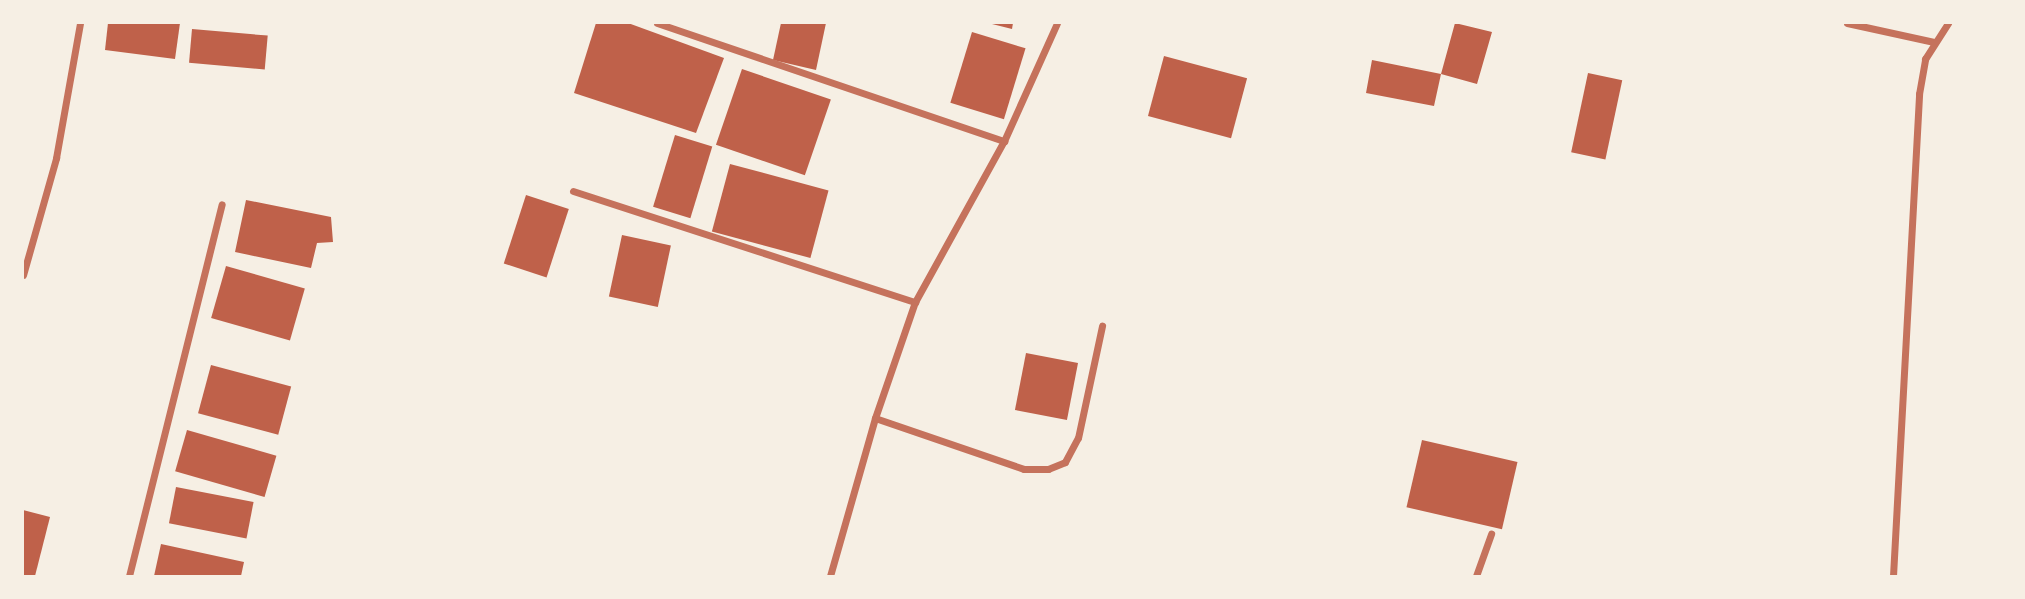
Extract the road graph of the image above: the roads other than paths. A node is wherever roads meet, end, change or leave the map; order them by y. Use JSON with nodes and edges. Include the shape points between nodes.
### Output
{"nodes":[{"id":1,"x":80,"y":23,"type":"edge"},
{"id":2,"x":657,"y":23,"type":"edge"},
{"id":3,"x":1057,"y":23,"type":"edge"},
{"id":4,"x":1847,"y":23,"type":"edge"},
{"id":5,"x":1948,"y":23,"type":"edge"},
{"id":6,"x":1934,"y":42,"type":"junction"},
{"id":7,"x":1004,"y":141,"type":"junction"},
{"id":8,"x":573,"y":191,"type":"dead end"},
{"id":9,"x":222,"y":204,"type":"dead end"},
{"id":10,"x":23,"y":275,"type":"edge"},
{"id":11,"x":915,"y":302,"type":"junction"},
{"id":12,"x":1102,"y":326,"type":"dead end"},
{"id":13,"x":875,"y":418,"type":"junction"},
{"id":14,"x":1491,"y":534,"type":"dead end"},
{"id":15,"x":129,"y":576,"type":"edge"},
{"id":16,"x":830,"y":576,"type":"edge"},
{"id":17,"x":1476,"y":576,"type":"edge"},
{"id":18,"x":1893,"y":576,"type":"edge"}],
"edges":[{"from":1,"to":10,"type":"street","via":[[56,158]]},
{"from":2,"to":7,"type":"street"},
{"from":3,"to":7,"type":"street"},
{"from":4,"to":6,"type":"street"},
{"from":5,"to":6,"type":"street"},
{"from":6,"to":18,"type":"street","via":[[1925,58],[1919,94]]},
{"from":7,"to":11,"type":"street","via":[[952,227]]},
{"from":8,"to":11,"type":"street"},
{"from":9,"to":15,"type":"street"},
{"from":11,"to":13,"type":"street"},
{"from":12,"to":13,"type":"street","via":[[1078,438],[1066,462],[1048,469],[1024,469]]},
{"from":13,"to":16,"type":"street"},
{"from":14,"to":17,"type":"street"}]}
